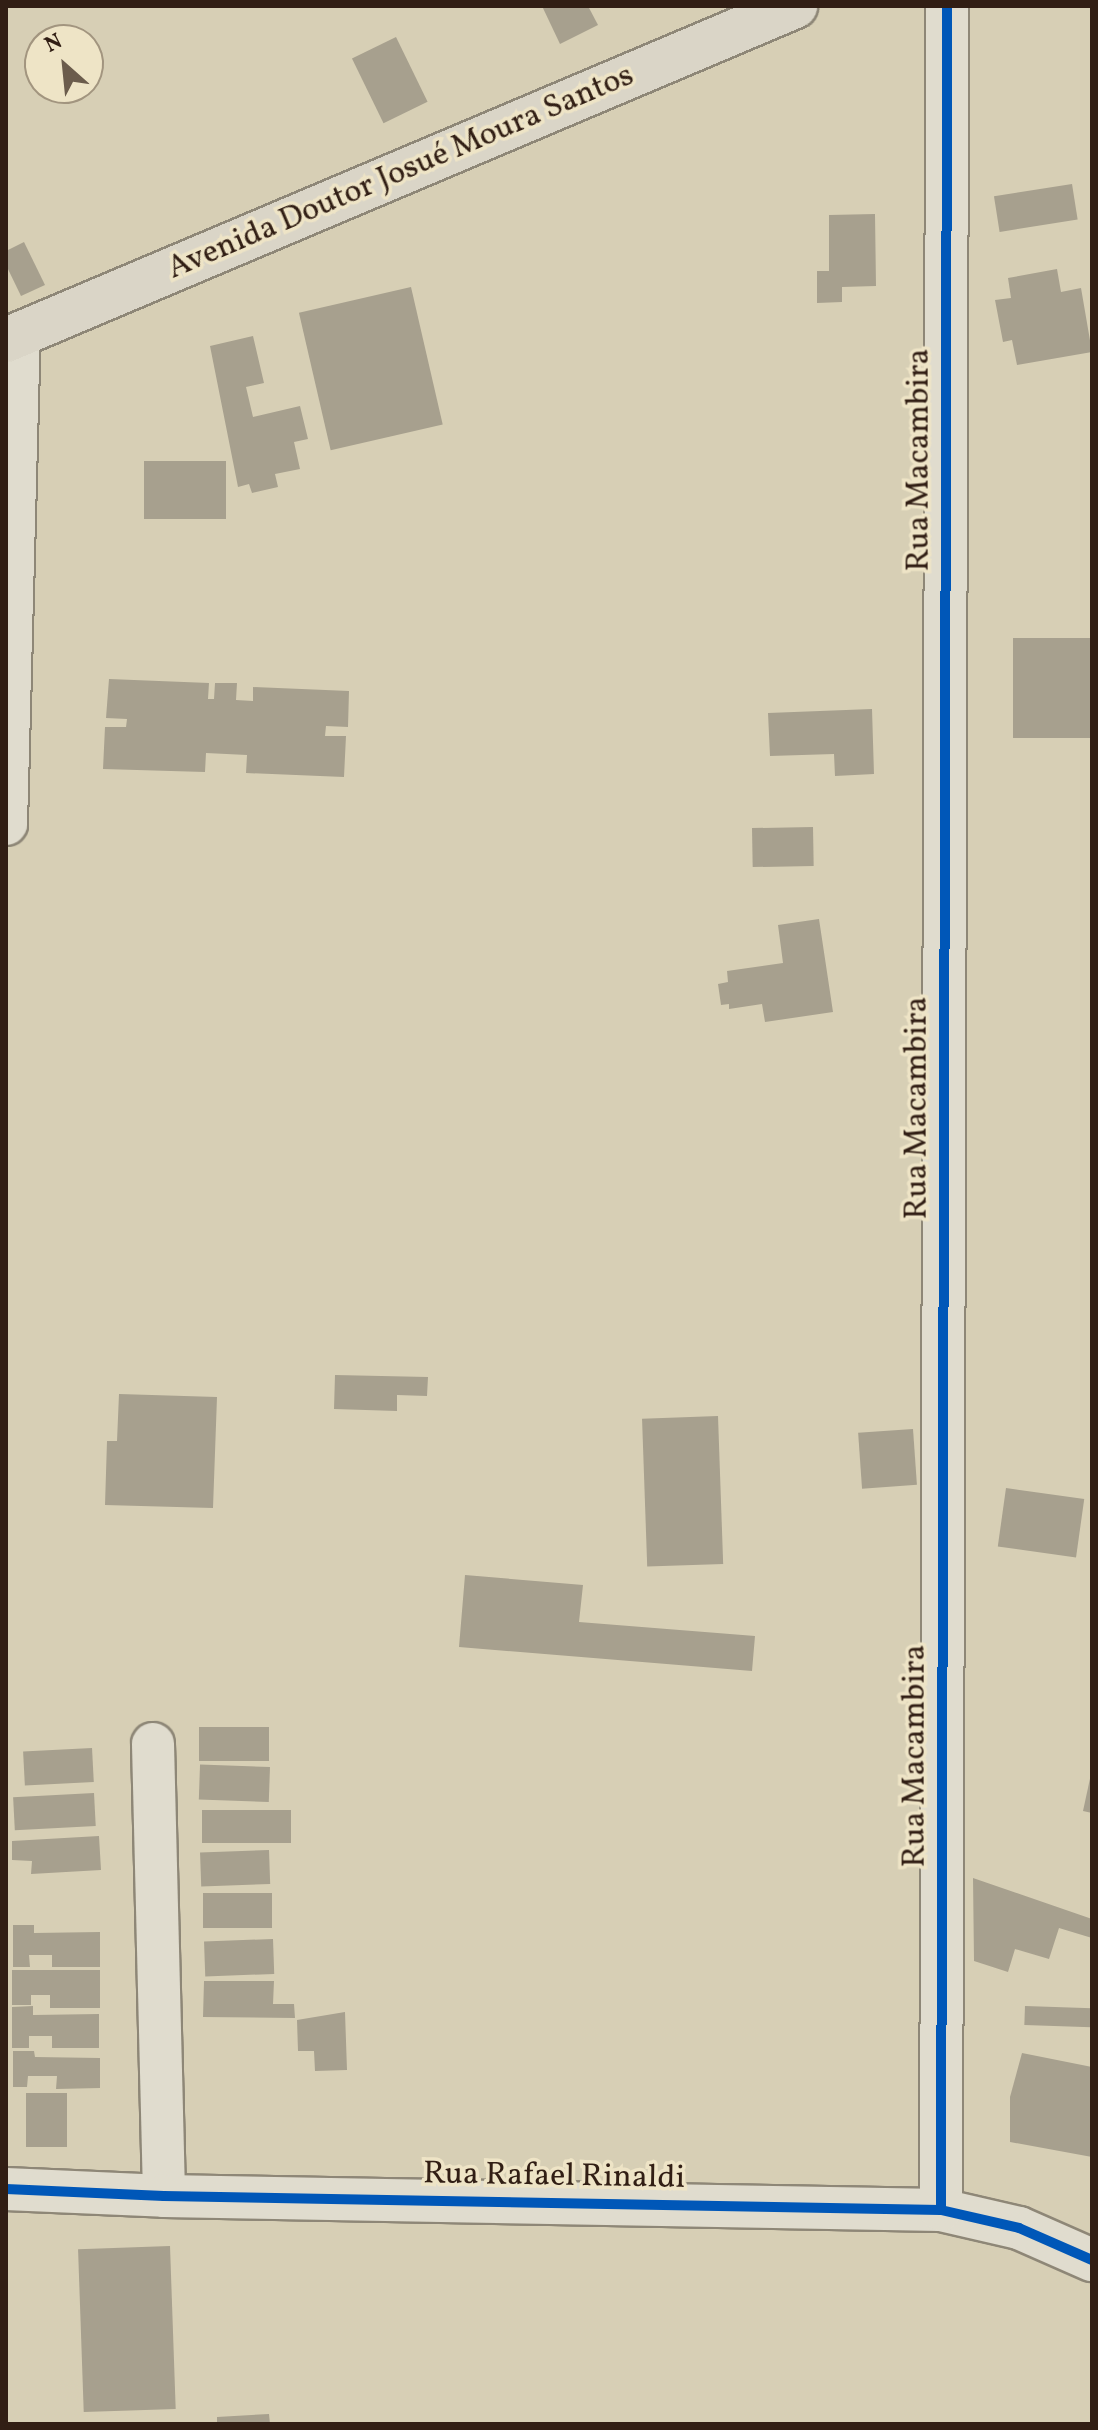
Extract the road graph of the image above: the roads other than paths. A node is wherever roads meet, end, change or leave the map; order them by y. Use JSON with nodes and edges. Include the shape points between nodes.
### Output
{"nodes":[{"id":1,"x":795,"y":6,"type":"edge"},
{"id":2,"x":947,"y":6,"type":"edge"},
{"id":3,"x":12,"y":338,"type":"edge"},
{"id":4,"x":6,"y":824,"type":"edge"},
{"id":5,"x":153,"y":1744,"type":"dead end"},
{"id":6,"x":6,"y":2189,"type":"edge"},
{"id":7,"x":164,"y":2196,"type":"junction"},
{"id":8,"x":941,"y":2210,"type":"junction"},
{"id":9,"x":1092,"y":2260,"type":"edge"}],
"edges":[{"from":1,"to":3,"type":"main road","name":"Avenida Doutor Josué Moura Santos"},
{"from":2,"to":8,"type":"street","name":"Rua Macambira"},
{"from":3,"to":4,"type":"street"},
{"from":5,"to":7,"type":"street"},
{"from":6,"to":7,"type":"street","name":"Rua Rafael Rinaldi"},
{"from":7,"to":8,"type":"street","name":"Rua Rafael Rinaldi"},
{"from":8,"to":9,"type":"street","name":"Rua Rafael Rinaldi","via":[[1019,2228]]}]}
